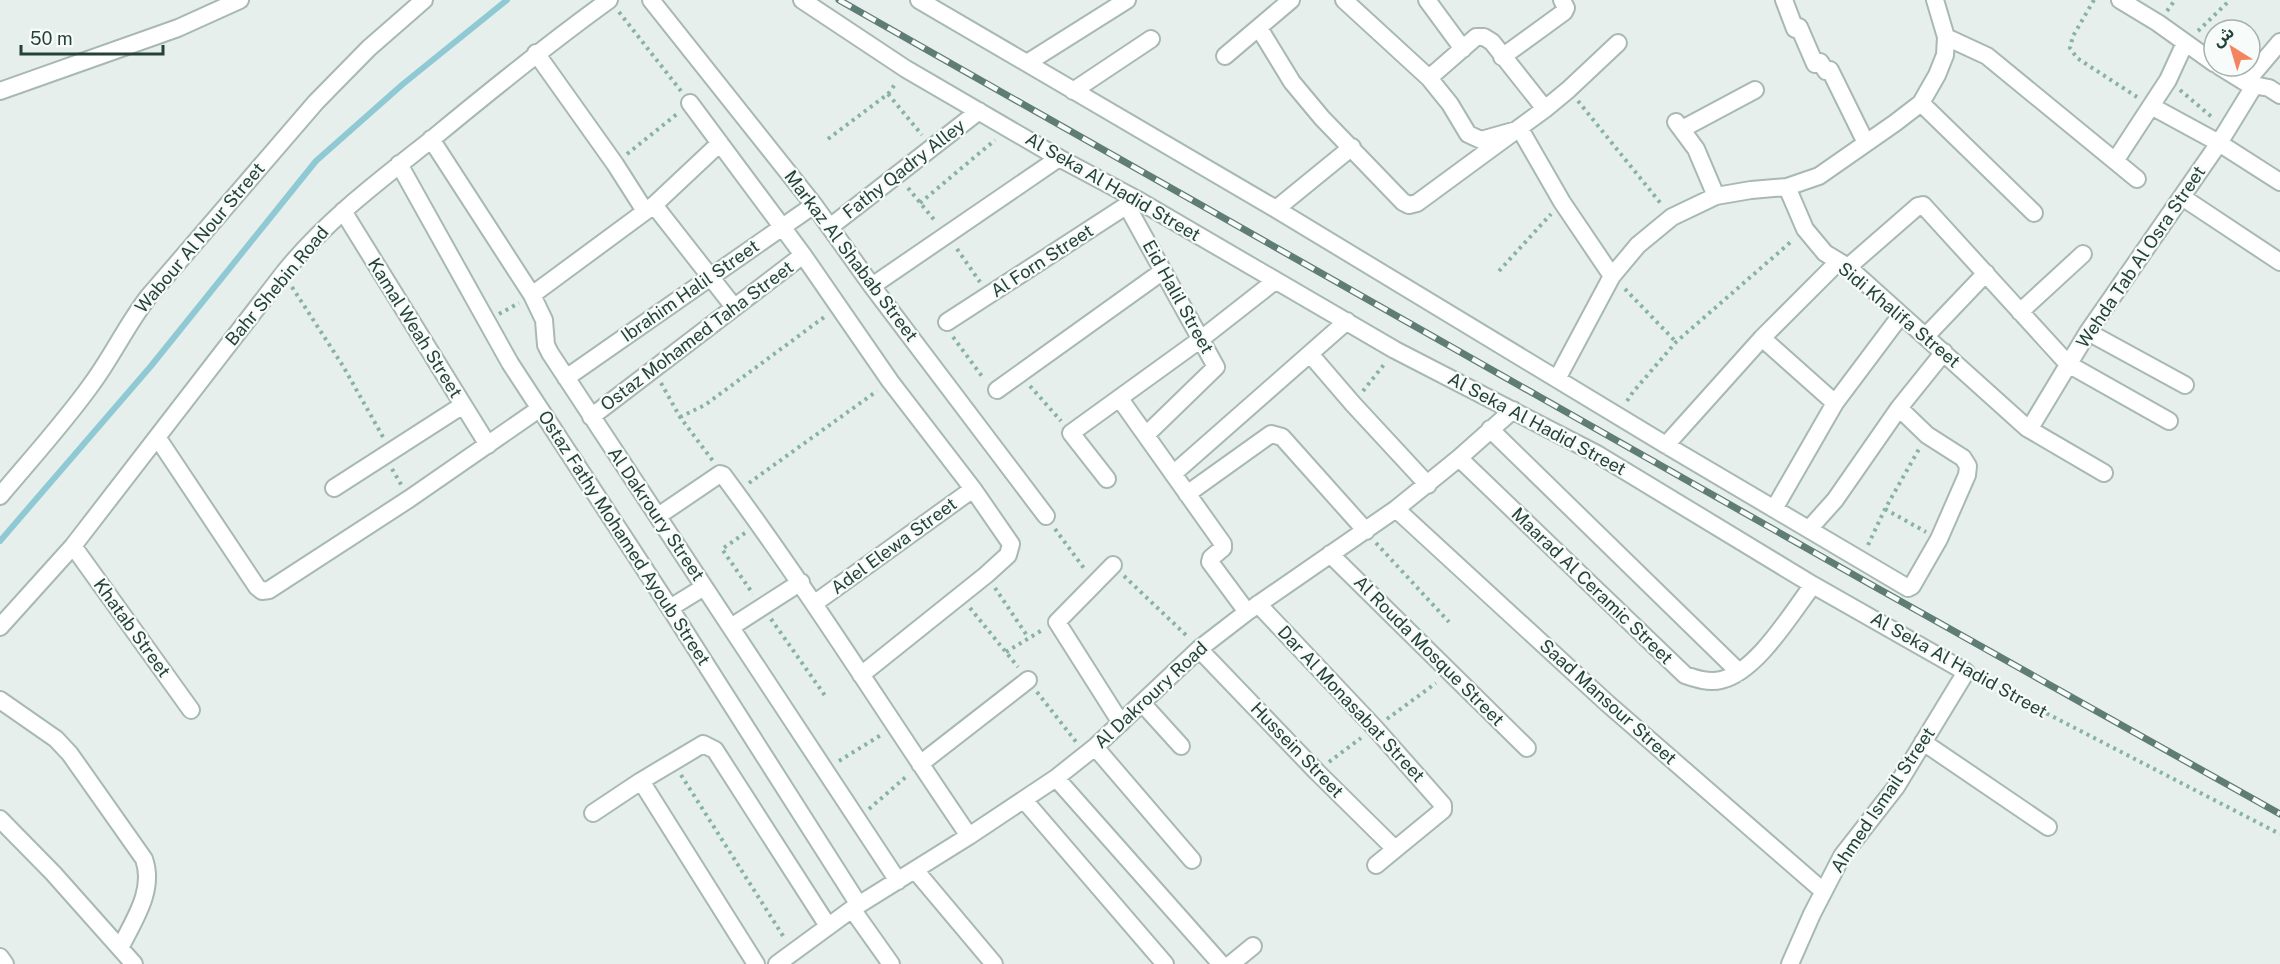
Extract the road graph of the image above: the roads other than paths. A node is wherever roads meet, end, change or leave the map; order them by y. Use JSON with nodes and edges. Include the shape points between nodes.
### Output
{"nodes":[{"id":1,"x":240,"y":0,"type":"edge"},
{"id":2,"x":424,"y":0,"type":"edge"},
{"id":3,"x":651,"y":0,"type":"edge"},
{"id":4,"x":802,"y":0,"type":"edge"},
{"id":5,"x":919,"y":0,"type":"edge"},
{"id":6,"x":1127,"y":0,"type":"edge"},
{"id":7,"x":1291,"y":0,"type":"edge"},
{"id":8,"x":1344,"y":0,"type":"edge"},
{"id":9,"x":1427,"y":0,"type":"edge"},
{"id":10,"x":1562,"y":0,"type":"edge"},
{"id":11,"x":1784,"y":0,"type":"edge"},
{"id":12,"x":1935,"y":0,"type":"edge"},
{"id":13,"x":2120,"y":0,"type":"edge"},
{"id":14,"x":613,"y":5,"type":"edge"},
{"id":15,"x":1259,"y":28,"type":"junction"},
{"id":16,"x":1946,"y":38,"type":"junction"},
{"id":17,"x":1151,"y":39,"type":"dead end"},
{"id":18,"x":2280,"y":42,"type":"edge"},
{"id":19,"x":1618,"y":43,"type":"dead end"},
{"id":20,"x":2184,"y":43,"type":"junction"},
{"id":21,"x":1463,"y":49,"type":"junction"},
{"id":22,"x":536,"y":53,"type":"junction"},
{"id":23,"x":2202,"y":55,"type":"edge"},
{"id":24,"x":1225,"y":56,"type":"dead end"},
{"id":25,"x":1502,"y":57,"type":"junction"},
{"id":26,"x":1027,"y":63,"type":"junction"},
{"id":27,"x":1429,"y":78,"type":"junction"},
{"id":28,"x":2240,"y":78,"type":"edge"},
{"id":29,"x":2250,"y":84,"type":"junction"},
{"id":30,"x":1755,"y":90,"type":"dead end"},
{"id":31,"x":0,"y":91,"type":"edge"},
{"id":32,"x":1073,"y":91,"type":"junction"},
{"id":33,"x":2280,"y":95,"type":"edge"},
{"id":34,"x":690,"y":103,"type":"road end"},
{"id":35,"x":1921,"y":103,"type":"junction"},
{"id":36,"x":2151,"y":106,"type":"junction"},
{"id":37,"x":1545,"y":109,"type":"junction"},
{"id":38,"x":979,"y":111,"type":"junction"},
{"id":39,"x":1520,"y":129,"type":"junction"},
{"id":40,"x":2223,"y":136,"type":"junction"},
{"id":41,"x":431,"y":139,"type":"junction"},
{"id":42,"x":720,"y":143,"type":"junction"},
{"id":43,"x":1866,"y":143,"type":"junction"},
{"id":44,"x":1352,"y":147,"type":"junction"},
{"id":45,"x":1059,"y":158,"type":"junction"},
{"id":46,"x":2115,"y":161,"type":"junction"},
{"id":47,"x":399,"y":164,"type":"junction"},
{"id":48,"x":2137,"y":179,"type":"dead end"},
{"id":49,"x":2280,"y":182,"type":"edge"},
{"id":50,"x":1787,"y":187,"type":"junction"},
{"id":51,"x":1716,"y":196,"type":"junction"},
{"id":52,"x":2182,"y":196,"type":"junction"},
{"id":53,"x":1131,"y":202,"type":"junction"},
{"id":54,"x":814,"y":205,"type":"junction"},
{"id":55,"x":649,"y":208,"type":"junction"},
{"id":56,"x":1276,"y":209,"type":"junction"},
{"id":57,"x":343,"y":211,"type":"junction"},
{"id":58,"x":2034,"y":213,"type":"dead end"},
{"id":59,"x":782,"y":227,"type":"junction"},
{"id":60,"x":830,"y":227,"type":"junction"},
{"id":61,"x":2083,"y":254,"type":"dead end"},
{"id":62,"x":803,"y":255,"type":"junction"},
{"id":63,"x":2280,"y":262,"type":"edge"},
{"id":64,"x":1843,"y":265,"type":"junction"},
{"id":65,"x":1163,"y":271,"type":"junction"},
{"id":66,"x":1986,"y":273,"type":"junction"},
{"id":67,"x":711,"y":276,"type":"junction"},
{"id":68,"x":1612,"y":276,"type":"junction"},
{"id":69,"x":1275,"y":281,"type":"junction"},
{"id":70,"x":872,"y":286,"type":"junction"},
{"id":71,"x":532,"y":295,"type":"junction"},
{"id":72,"x":734,"y":308,"type":"junction"},
{"id":73,"x":2020,"y":312,"type":"junction"},
{"id":74,"x":1901,"y":315,"type":"junction"},
{"id":75,"x":1347,"y":321,"type":"junction"},
{"id":76,"x":947,"y":322,"type":"road end"},
{"id":77,"x":2088,"y":332,"type":"junction"},
{"id":78,"x":1926,"y":336,"type":"junction"},
{"id":79,"x":1762,"y":338,"type":"junction"},
{"id":80,"x":1201,"y":339,"type":"junction"},
{"id":81,"x":1944,"y":352,"type":"junction"},
{"id":82,"x":1310,"y":354,"type":"junction"},
{"id":83,"x":2068,"y":364,"type":"junction"},
{"id":84,"x":566,"y":378,"type":"junction"},
{"id":85,"x":1557,"y":379,"type":"junction"},
{"id":86,"x":2185,"y":385,"type":"dead end"},
{"id":87,"x":997,"y":390,"type":"road end"},
{"id":88,"x":1120,"y":399,"type":"junction"},
{"id":89,"x":1835,"y":403,"type":"junction"},
{"id":90,"x":463,"y":405,"type":"junction"},
{"id":91,"x":1899,"y":408,"type":"junction"},
{"id":92,"x":539,"y":409,"type":"junction"},
{"id":93,"x":1513,"y":410,"type":"junction"},
{"id":94,"x":591,"y":417,"type":"junction"},
{"id":95,"x":2169,"y":421,"type":"dead end"},
{"id":96,"x":1491,"y":429,"type":"junction"},
{"id":97,"x":2031,"y":429,"type":"junction"},
{"id":98,"x":1146,"y":435,"type":"junction"},
{"id":99,"x":157,"y":437,"type":"junction"},
{"id":100,"x":488,"y":445,"type":"junction"},
{"id":101,"x":1666,"y":445,"type":"junction"},
{"id":102,"x":1459,"y":458,"type":"junction"},
{"id":103,"x":2104,"y":473,"type":"dead end"},
{"id":104,"x":1173,"y":474,"type":"junction"},
{"id":105,"x":1107,"y":479,"type":"dead end"},
{"id":106,"x":1428,"y":485,"type":"junction"},
{"id":107,"x":334,"y":488,"type":"dead end"},
{"id":108,"x":973,"y":489,"type":"junction"},
{"id":109,"x":1187,"y":494,"type":"junction"},
{"id":110,"x":0,"y":496,"type":"edge"},
{"id":111,"x":1396,"y":509,"type":"junction"},
{"id":112,"x":1774,"y":509,"type":"junction"},
{"id":113,"x":658,"y":516,"type":"junction"},
{"id":114,"x":1046,"y":516,"type":"road end"},
{"id":115,"x":1809,"y":530,"type":"junction"},
{"id":116,"x":1366,"y":531,"type":"junction"},
{"id":117,"x":73,"y":546,"type":"junction"},
{"id":118,"x":1330,"y":554,"type":"junction"},
{"id":119,"x":1113,"y":565,"type":"road end"},
{"id":120,"x":801,"y":582,"type":"junction"},
{"id":121,"x":1813,"y":585,"type":"junction"},
{"id":122,"x":704,"y":587,"type":"junction"},
{"id":123,"x":815,"y":603,"type":"junction"},
{"id":124,"x":670,"y":608,"type":"junction"},
{"id":125,"x":1252,"y":608,"type":"junction"},
{"id":126,"x":0,"y":627,"type":"edge"},
{"id":127,"x":731,"y":627,"type":"junction"},
{"id":128,"x":1199,"y":649,"type":"junction"},
{"id":129,"x":1739,"y":672,"type":"junction"},
{"id":130,"x":1966,"y":672,"type":"joint"},
{"id":131,"x":861,"y":675,"type":"junction"},
{"id":132,"x":1028,"y":680,"type":"road end"},
{"id":133,"x":0,"y":700,"type":"edge"},
{"id":134,"x":1142,"y":703,"type":"junction"},
{"id":135,"x":191,"y":710,"type":"dead end"},
{"id":136,"x":1121,"y":723,"type":"junction"},
{"id":137,"x":1923,"y":742,"type":"junction"},
{"id":138,"x":1181,"y":746,"type":"dead end"},
{"id":139,"x":1527,"y":748,"type":"dead end"},
{"id":140,"x":1090,"y":751,"type":"junction"},
{"id":141,"x":920,"y":764,"type":"junction"},
{"id":142,"x":1056,"y":778,"type":"junction"},
{"id":143,"x":641,"y":781,"type":"junction"},
{"id":144,"x":1024,"y":800,"type":"junction"},
{"id":145,"x":593,"y":813,"type":"dead end"},
{"id":146,"x":0,"y":819,"type":"edge"},
{"id":147,"x":2048,"y":827,"type":"dead end"},
{"id":148,"x":969,"y":836,"type":"junction"},
{"id":149,"x":1395,"y":849,"type":"junction"},
{"id":150,"x":1192,"y":860,"type":"dead end"},
{"id":151,"x":1376,"y":865,"type":"dead end"},
{"id":152,"x":915,"y":870,"type":"junction"},
{"id":153,"x":898,"y":880,"type":"junction"},
{"id":154,"x":1823,"y":891,"type":"junction"},
{"id":155,"x":856,"y":907,"type":"junction"},
{"id":156,"x":828,"y":926,"type":"junction"},
{"id":157,"x":1253,"y":946,"type":"dead end"},
{"id":158,"x":120,"y":948,"type":"junction"},
{"id":159,"x":134,"y":964,"type":"edge"},
{"id":160,"x":756,"y":964,"type":"edge"},
{"id":161,"x":777,"y":964,"type":"edge"},
{"id":162,"x":891,"y":964,"type":"edge"},
{"id":163,"x":994,"y":964,"type":"edge"},
{"id":164,"x":1165,"y":964,"type":"edge"},
{"id":165,"x":1221,"y":964,"type":"edge"},
{"id":166,"x":1231,"y":964,"type":"edge"},
{"id":167,"x":1790,"y":964,"type":"edge"}],
"edges":[{"from":1,"to":31,"type":"street","via":[[178,28]]},
{"from":2,"to":110,"type":"street","name":"Wabour Al Nour Street","via":[[316,102],[149,296],[90,387]]},
{"from":3,"to":54,"type":"street","name":"Markaz Al Shabab Street"},
{"from":4,"to":38,"type":"street","name":"Al Seka Al Hadid Street","via":[[906,69]]},
{"from":5,"to":26,"type":"street"},
{"from":6,"to":26,"type":"street"},
{"from":7,"to":15,"type":"street"},
{"from":8,"to":27,"type":"street"},
{"from":9,"to":21,"type":"street"},
{"from":10,"to":25,"type":"street","via":[[1564,12]]},
{"from":11,"to":43,"type":"street","via":[[1794,29],[1799,27],[1815,64],[1820,62],[1826,70],[1830,69]]},
{"from":12,"to":16,"type":"street"},
{"from":13,"to":20,"type":"street"},
{"from":14,"to":22,"type":"street","name":"Bahr Shebin Road"},
{"from":15,"to":24,"type":"street"},
{"from":15,"to":44,"type":"street","via":[[1292,82]]},
{"from":16,"to":35,"type":"street","via":[[1946,55]]},
{"from":16,"to":46,"type":"street","via":[[1987,56]]},
{"from":17,"to":32,"type":"street"},
{"from":18,"to":29,"type":"street","name":"Wehda Tab Al Osra Street"},
{"from":19,"to":37,"type":"street"},
{"from":20,"to":23,"type":"street"},
{"from":20,"to":36,"type":"street"},
{"from":21,"to":25,"type":"street","via":[[1476,37],[1484,37]]},
{"from":21,"to":27,"type":"street"},
{"from":22,"to":41,"type":"street","name":"Bahr Shebin Road"},
{"from":22,"to":55,"type":"street"},
{"from":25,"to":37,"type":"street"},
{"from":26,"to":32,"type":"street"},
{"from":27,"to":39,"type":"street","via":[[1474,138],[1481,140]]},
{"from":28,"to":29,"type":"street"},
{"from":29,"to":33,"type":"street","via":[[2270,88]]},
{"from":29,"to":40,"type":"street","name":"Wehda Tab Al Osra Street"},
{"from":30,"to":51,"type":"street","via":[[1679,125],[1696,149]]},
{"from":32,"to":56,"type":"street"},
{"from":34,"to":42,"type":"street"},
{"from":35,"to":43,"type":"street"},
{"from":35,"to":58,"type":"street"},
{"from":36,"to":40,"type":"street"},
{"from":36,"to":46,"type":"street"},
{"from":37,"to":39,"type":"street"},
{"from":38,"to":45,"type":"street","name":"Al Seka Al Hadid Street"},
{"from":38,"to":60,"type":"street","name":"Fathy Qadry Alley"},
{"from":39,"to":44,"type":"street","via":[[1409,205]]},
{"from":39,"to":68,"type":"street","via":[[1562,202]]},
{"from":40,"to":49,"type":"street"},
{"from":40,"to":52,"type":"street","name":"Wehda Tab Al Osra Street"},
{"from":41,"to":47,"type":"street","name":"Bahr Shebin Road"},
{"from":41,"to":71,"type":"street","name":"Al Dakroury Street"},
{"from":42,"to":55,"type":"street"},
{"from":42,"to":59,"type":"street"},
{"from":43,"to":50,"type":"street","via":[[1819,176]]},
{"from":44,"to":56,"type":"street"},
{"from":45,"to":53,"type":"street","name":"Al Seka Al Hadid Street"},
{"from":45,"to":70,"type":"street"},
{"from":46,"to":48,"type":"street"},
{"from":47,"to":57,"type":"street","name":"Bahr Shebin Road"},
{"from":47,"to":92,"type":"street","name":"Ostaz Fathy Mohamed Ayoub Street"},
{"from":50,"to":51,"type":"street"},
{"from":50,"to":64,"type":"street","name":"Sidi Khalifa Street","via":[[1805,229],[1825,253]]},
{"from":51,"to":68,"type":"street","via":[[1672,217],[1638,245]]},
{"from":52,"to":63,"type":"street"},
{"from":52,"to":77,"type":"street","name":"Wehda Tab Al Osra Street"},
{"from":53,"to":65,"type":"street","name":"Eid Halil Street"},
{"from":53,"to":69,"type":"street","name":"Al Seka Al Hadid Street"},
{"from":53,"to":76,"type":"street","name":"Al Forn Street"},
{"from":54,"to":59,"type":"street","name":"Ibrahim Halil Street"},
{"from":54,"to":60,"type":"street","name":"Markaz Al Shabab Street"},
{"from":55,"to":67,"type":"street"},
{"from":55,"to":71,"type":"street"},
{"from":56,"to":85,"type":"street"},
{"from":57,"to":90,"type":"street","name":"Kamal Weah Street"},
{"from":57,"to":99,"type":"street","name":"Bahr Shebin Road","via":[[315,236],[283,274]]},
{"from":59,"to":62,"type":"street"},
{"from":59,"to":67,"type":"street","name":"Ibrahim Halil Street"},
{"from":60,"to":70,"type":"street","name":"Markaz Al Shabab Street"},
{"from":61,"to":73,"type":"street"},
{"from":62,"to":72,"type":"street","name":"Ostaz Mohamed Taha Street"},
{"from":62,"to":108,"type":"street","via":[[890,381]]},
{"from":64,"to":66,"type":"street","via":[[1918,206],[1926,207]]},
{"from":64,"to":74,"type":"street","name":"Sidi Khalifa Street"},
{"from":64,"to":79,"type":"street"},
{"from":65,"to":80,"type":"street","name":"Eid Halil Street"},
{"from":65,"to":87,"type":"street"},
{"from":66,"to":73,"type":"street"},
{"from":66,"to":78,"type":"street"},
{"from":67,"to":72,"type":"street"},
{"from":67,"to":84,"type":"street","name":"Ibrahim Halil Street"},
{"from":68,"to":85,"type":"street"},
{"from":69,"to":75,"type":"street","name":"Al Seka Al Hadid Street"},
{"from":69,"to":80,"type":"street"},
{"from":70,"to":114,"type":"street","name":"Markaz Al Shabab Street"},
{"from":71,"to":84,"type":"street","name":"Al Dakroury Street","via":[[544,320],[548,349]]},
{"from":72,"to":94,"type":"street","name":"Ostaz Mohamed Taha Street"},
{"from":73,"to":83,"type":"street"},
{"from":74,"to":78,"type":"street","name":"Sidi Khalifa Street"},
{"from":74,"to":89,"type":"street"},
{"from":75,"to":82,"type":"street"},
{"from":75,"to":93,"type":"street","name":"Al Seka Al Hadid Street"},
{"from":77,"to":83,"type":"street","name":"Wehda Tab Al Osra Street"},
{"from":77,"to":86,"type":"street"},
{"from":78,"to":81,"type":"street","name":"Sidi Khalifa Street"},
{"from":79,"to":89,"type":"street"},
{"from":79,"to":101,"type":"street"},
{"from":80,"to":88,"type":"street"},
{"from":80,"to":98,"type":"street","name":"Eid Halil Street","via":[[1215,368]]},
{"from":81,"to":91,"type":"street"},
{"from":81,"to":97,"type":"street","name":"Sidi Khalifa Street"},
{"from":82,"to":104,"type":"street"},
{"from":82,"to":106,"type":"street"},
{"from":83,"to":95,"type":"street"},
{"from":83,"to":97,"type":"street","name":"Wehda Tab Al Osra Street"},
{"from":84,"to":94,"type":"street","name":"Al Dakroury Street"},
{"from":85,"to":101,"type":"street"},
{"from":88,"to":98,"type":"street"},
{"from":88,"to":105,"type":"street","via":[[1071,433]]},
{"from":89,"to":112,"type":"street"},
{"from":90,"to":100,"type":"street","name":"Kamal Weah Street"},
{"from":90,"to":107,"type":"street"},
{"from":91,"to":115,"type":"street","via":[[1835,500]]},
{"from":91,"to":115,"type":"street","via":[[1968,466],[1939,539],[1912,586],[1907,588]]},
{"from":92,"to":100,"type":"street"},
{"from":92,"to":124,"type":"street","name":"Ostaz Fathy Mohamed Ayoub Street"},
{"from":93,"to":96,"type":"street","name":"Al Dakroury Road"},
{"from":93,"to":121,"type":"street","name":"Al Seka Al Hadid Street","via":[[1597,454]]},
{"from":94,"to":113,"type":"street","name":"Al Dakroury Street"},
{"from":96,"to":102,"type":"street","name":"Al Dakroury Road"},
{"from":96,"to":129,"type":"street"},
{"from":97,"to":103,"type":"street","name":"Sidi Khalifa Street"},
{"from":98,"to":104,"type":"street"},
{"from":99,"to":100,"type":"street","via":[[262,591]]},
{"from":99,"to":117,"type":"street","name":"Bahr Shebin Road"},
{"from":101,"to":112,"type":"street"},
{"from":102,"to":106,"type":"street","name":"Al Dakroury Road"},
{"from":102,"to":129,"type":"street","name":"Maarad Al Ceramic Street","via":[[1685,675],[1703,681],[1722,680]]},
{"from":104,"to":109,"type":"street"},
{"from":106,"to":111,"type":"street","name":"Al Dakroury Road"},
{"from":108,"to":123,"type":"street","name":"Adel Elewa Street"},
{"from":108,"to":131,"type":"street","via":[[1011,544],[1008,555]]},
{"from":109,"to":116,"type":"street","via":[[1271,434],[1277,435]]},
{"from":109,"to":125,"type":"street","name":"Dar Al Monasabat Street","via":[[1223,545],[1210,562]]},
{"from":111,"to":116,"type":"street","name":"Al Dakroury Road"},
{"from":111,"to":154,"type":"street","name":"Saad Mansour Street","via":[[1607,703]]},
{"from":112,"to":115,"type":"street"},
{"from":113,"to":120,"type":"street","via":[[722,474]]},
{"from":113,"to":122,"type":"street","name":"Al Dakroury Street"},
{"from":116,"to":118,"type":"street","name":"Al Dakroury Road"},
{"from":117,"to":126,"type":"street","name":"Bahr Shebin Road"},
{"from":117,"to":135,"type":"street","name":"Khatab Street"},
{"from":118,"to":125,"type":"street","name":"Al Dakroury Road"},
{"from":118,"to":139,"type":"street","name":"Al Rouda Mosque Street"},
{"from":119,"to":136,"type":"street","via":[[1057,622]]},
{"from":120,"to":123,"type":"street"},
{"from":120,"to":127,"type":"street"},
{"from":121,"to":129,"type":"street","via":[[1760,654]]},
{"from":121,"to":130,"type":"street","name":"Al Seka Al Hadid Street"},
{"from":122,"to":124,"type":"street"},
{"from":122,"to":127,"type":"street","name":"Al Dakroury Street"},
{"from":123,"to":131,"type":"street"},
{"from":124,"to":155,"type":"street","name":"Ostaz Fathy Mohamed Ayoub Street"},
{"from":125,"to":128,"type":"street","name":"Al Dakroury Road"},
{"from":125,"to":149,"type":"street","name":"Dar Al Monasabat Street","via":[[1375,728],[1443,805],[1443,810]]},
{"from":127,"to":153,"type":"street","name":"Al Dakroury Street"},
{"from":128,"to":134,"type":"street","name":"Al Dakroury Road"},
{"from":128,"to":149,"type":"street","name":"Hussein Street"},
{"from":130,"to":137,"type":"street","name":"Ahmed Ismail Street"},
{"from":131,"to":141,"type":"street"},
{"from":132,"to":141,"type":"street"},
{"from":133,"to":158,"type":"street","via":[[56,739],[70,754],[144,859],[148,870],[146,893]]},
{"from":134,"to":136,"type":"street","name":"Al Dakroury Road"},
{"from":134,"to":138,"type":"street"},
{"from":136,"to":140,"type":"street","name":"Al Dakroury Road"},
{"from":137,"to":147,"type":"street"},
{"from":137,"to":154,"type":"street","name":"Ahmed Ismail Street","via":[[1896,787],[1842,856]]},
{"from":140,"to":142,"type":"street","name":"Al Dakroury Road"},
{"from":140,"to":150,"type":"street"},
{"from":141,"to":148,"type":"street"},
{"from":142,"to":144,"type":"street","name":"Al Dakroury Road"},
{"from":142,"to":165,"type":"street"},
{"from":143,"to":145,"type":"street"},
{"from":143,"to":156,"type":"street","via":[[703,744],[715,750]]},
{"from":143,"to":160,"type":"street"},
{"from":144,"to":148,"type":"street","name":"Al Dakroury Road"},
{"from":144,"to":164,"type":"street"},
{"from":146,"to":158,"type":"street"},
{"from":148,"to":152,"type":"street","name":"Al Dakroury Road"},
{"from":149,"to":151,"type":"street"},
{"from":152,"to":153,"type":"street","name":"Al Dakroury Road"},
{"from":152,"to":163,"type":"street"},
{"from":153,"to":155,"type":"street","name":"Al Dakroury Road"},
{"from":154,"to":167,"type":"street","name":"Ahmed Ismail Street"},
{"from":155,"to":156,"type":"street","name":"Al Dakroury Road"},
{"from":155,"to":162,"type":"street","name":"Ostaz Fathy Mohamed Ayoub Street"},
{"from":156,"to":161,"type":"street","name":"Al Dakroury Road"},
{"from":157,"to":166,"type":"street"},
{"from":158,"to":159,"type":"street"}]}
